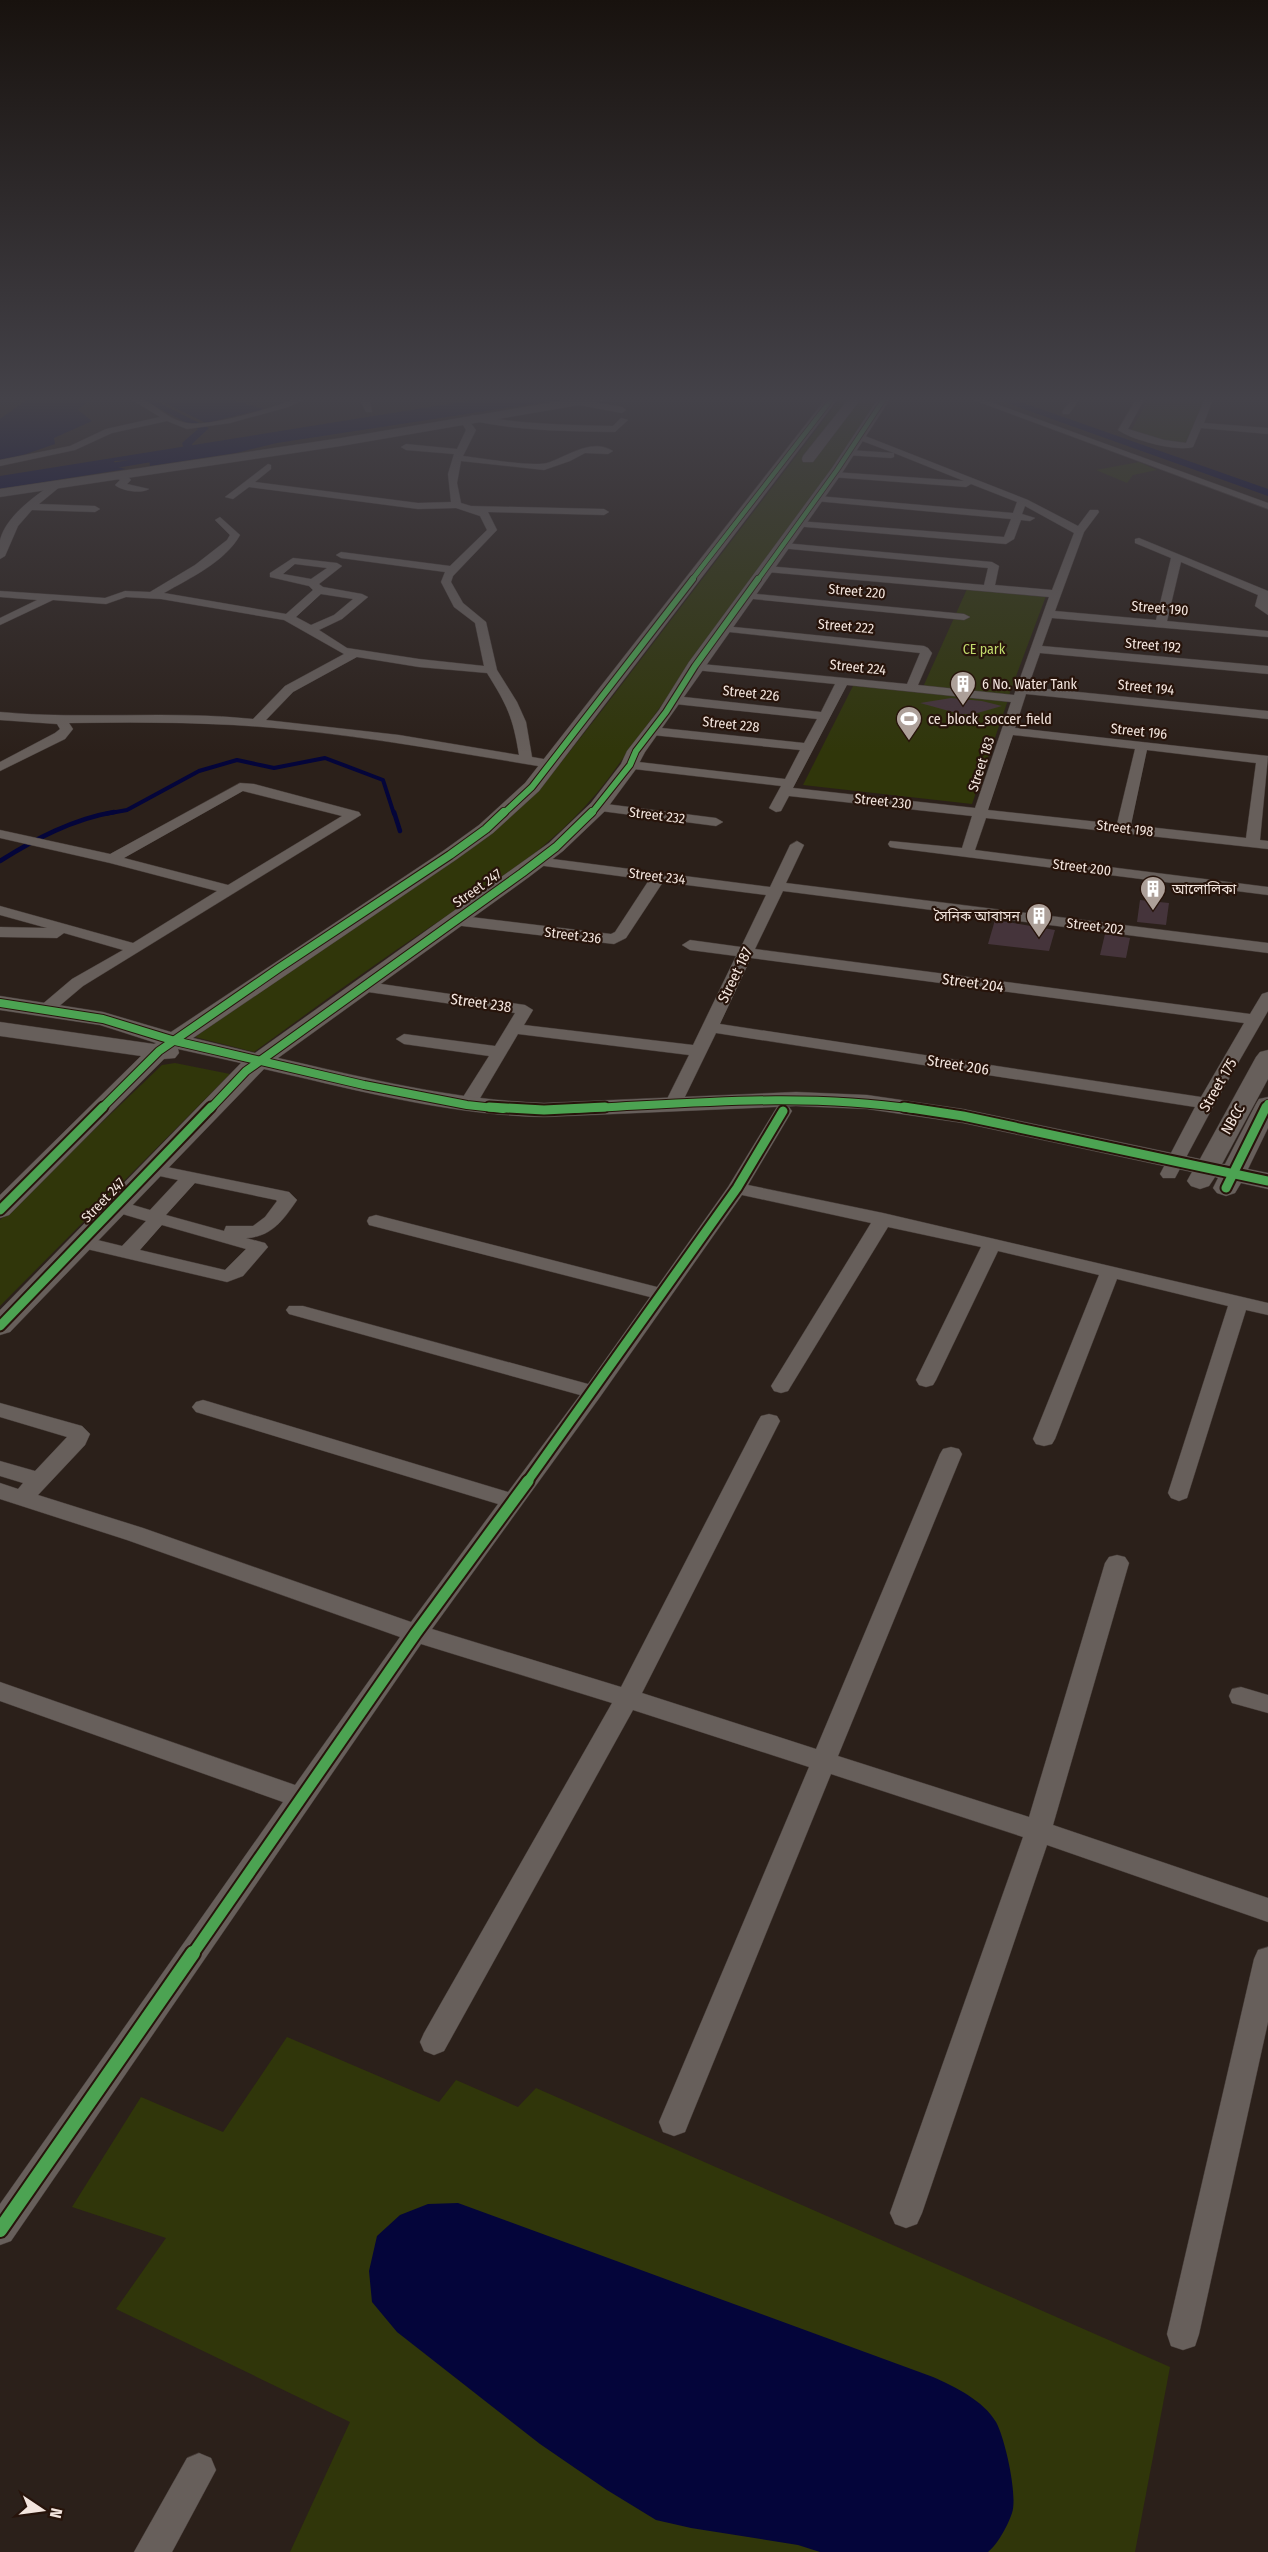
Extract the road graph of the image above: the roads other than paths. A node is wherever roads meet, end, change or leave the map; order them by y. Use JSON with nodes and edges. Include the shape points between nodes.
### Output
{"nodes":[{"id":1,"x":24,"y":515,"type":"edge"},
{"id":2,"x":485,"y":515,"type":"edge"},
{"id":3,"x":743,"y":515,"type":"edge"},
{"id":4,"x":803,"y":515,"type":"edge"},
{"id":5,"x":1005,"y":515,"type":"edge"},
{"id":6,"x":1052,"y":515,"type":"edge"},
{"id":7,"x":1092,"y":515,"type":"edge"},
{"id":8,"x":1017,"y":517,"type":"junction"},
{"id":9,"x":220,"y":520,"type":"dead end"},
{"id":10,"x":1065,"y":521,"type":"junction"},
{"id":11,"x":798,"y":524,"type":"junction"},
{"id":12,"x":1079,"y":532,"type":"junction"},
{"id":13,"x":1139,"y":541,"type":"dead end"},
{"id":14,"x":784,"y":546,"type":"junction"},
{"id":15,"x":341,"y":555,"type":"dead end"},
{"id":16,"x":0,"y":556,"type":"edge"},
{"id":17,"x":1177,"y":556,"type":"junction"},
{"id":18,"x":767,"y":569,"type":"junction"},
{"id":19,"x":453,"y":570,"type":"junction"},
{"id":20,"x":316,"y":587,"type":"junction"},
{"id":21,"x":989,"y":588,"type":"junction"},
{"id":22,"x":0,"y":594,"type":"edge"},
{"id":23,"x":1055,"y":594,"type":"junction"},
{"id":24,"x":1266,"y":594,"type":"edge"},
{"id":25,"x":153,"y":595,"type":"junction"},
{"id":26,"x":747,"y":596,"type":"junction"},
{"id":27,"x":51,"y":597,"type":"junction"},
{"id":28,"x":1268,"y":612,"type":"edge"},
{"id":29,"x":1048,"y":614,"type":"junction"},
{"id":30,"x":964,"y":617,"type":"dead end"},
{"id":31,"x":328,"y":621,"type":"junction"},
{"id":32,"x":0,"y":622,"type":"edge"},
{"id":33,"x":1161,"y":624,"type":"junction"},
{"id":34,"x":724,"y":629,"type":"junction"},
{"id":35,"x":308,"y":631,"type":"junction"},
{"id":36,"x":1268,"y":634,"type":"edge"},
{"id":37,"x":1035,"y":649,"type":"junction"},
{"id":38,"x":355,"y":653,"type":"junction"},
{"id":39,"x":695,"y":666,"type":"junction"},
{"id":40,"x":491,"y":670,"type":"junction"},
{"id":41,"x":1268,"y":670,"type":"edge"},
{"id":42,"x":843,"y":681,"type":"junction"},
{"id":43,"x":911,"y":688,"type":"junction"},
{"id":44,"x":1019,"y":694,"type":"junction"},
{"id":45,"x":675,"y":700,"type":"junction"},
{"id":46,"x":1268,"y":714,"type":"edge"},
{"id":47,"x":0,"y":716,"type":"edge"},
{"id":48,"x":825,"y":716,"type":"junction"},
{"id":49,"x":60,"y":719,"type":"junction"},
{"id":50,"x":256,"y":723,"type":"junction"},
{"id":51,"x":652,"y":731,"type":"junction"},
{"id":52,"x":1007,"y":731,"type":"junction"},
{"id":53,"x":1142,"y":746,"type":"junction"},
{"id":54,"x":807,"y":747,"type":"junction"},
{"id":55,"x":1266,"y":759,"type":"edge"},
{"id":56,"x":526,"y":760,"type":"junction"},
{"id":57,"x":550,"y":764,"type":"junction"},
{"id":58,"x":630,"y":765,"type":"junction"},
{"id":59,"x":0,"y":767,"type":"edge"},
{"id":60,"x":787,"y":787,"type":"junction"},
{"id":61,"x":598,"y":807,"type":"junction"},
{"id":62,"x":776,"y":808,"type":"dead end"},
{"id":63,"x":982,"y":811,"type":"junction"},
{"id":64,"x":716,"y":822,"type":"dead end"},
{"id":65,"x":1123,"y":828,"type":"junction"},
{"id":66,"x":0,"y":834,"type":"edge"},
{"id":67,"x":1252,"y":843,"type":"junction"},
{"id":68,"x":895,"y":844,"type":"dead end"},
{"id":69,"x":797,"y":845,"type":"dead end"},
{"id":70,"x":1268,"y":845,"type":"edge"},
{"id":71,"x":967,"y":854,"type":"junction"},
{"id":72,"x":112,"y":859,"type":"junction"},
{"id":73,"x":537,"y":861,"type":"junction"},
{"id":74,"x":659,"y":876,"type":"junction"},
{"id":75,"x":778,"y":889,"type":"junction"},
{"id":76,"x":230,"y":890,"type":"junction"},
{"id":77,"x":1268,"y":891,"type":"edge"},
{"id":78,"x":0,"y":910,"type":"edge"},
{"id":79,"x":454,"y":920,"type":"junction"},
{"id":80,"x":0,"y":932,"type":"edge"},
{"id":81,"x":81,"y":933,"type":"junction"},
{"id":82,"x":690,"y":945,"type":"dead end"},
{"id":83,"x":1268,"y":948,"type":"edge"},
{"id":84,"x":136,"y":949,"type":"junction"},
{"id":85,"x":746,"y":952,"type":"junction"},
{"id":86,"x":361,"y":986,"type":"junction"},
{"id":87,"x":1268,"y":997,"type":"edge"},
{"id":88,"x":0,"y":1003,"type":"edge"},
{"id":89,"x":45,"y":1010,"type":"junction"},
{"id":90,"x":1255,"y":1020,"type":"junction"},
{"id":91,"x":710,"y":1027,"type":"junction"},
{"id":92,"x":0,"y":1029,"type":"edge"},
{"id":93,"x":514,"y":1029,"type":"junction"},
{"id":94,"x":404,"y":1039,"type":"dead end"},
{"id":95,"x":167,"y":1046,"type":"junction"},
{"id":96,"x":699,"y":1051,"type":"junction"},
{"id":97,"x":500,"y":1052,"type":"junction"},
{"id":98,"x":1268,"y":1057,"type":"edge"},
{"id":99,"x":252,"y":1066,"type":"junction"},
{"id":100,"x":1206,"y":1103,"type":"junction"},
{"id":101,"x":1268,"y":1104,"type":"edge"},
{"id":102,"x":467,"y":1105,"type":"junction"},
{"id":103,"x":673,"y":1105,"type":"junction"},
{"id":104,"x":783,"y":1111,"type":"junction"},
{"id":105,"x":1173,"y":1167,"type":"junction"},
{"id":106,"x":152,"y":1168,"type":"junction"},
{"id":107,"x":1203,"y":1174,"type":"junction"},
{"id":108,"x":191,"y":1177,"type":"junction"},
{"id":109,"x":1229,"y":1180,"type":"junction"},
{"id":110,"x":1268,"y":1181,"type":"edge"},
{"id":111,"x":737,"y":1188,"type":"junction"},
{"id":112,"x":1268,"y":1197,"type":"edge"},
{"id":113,"x":118,"y":1203,"type":"junction"},
{"id":114,"x":0,"y":1210,"type":"edge"},
{"id":115,"x":159,"y":1214,"type":"junction"},
{"id":116,"x":884,"y":1219,"type":"junction"},
{"id":117,"x":376,"y":1221,"type":"dead end"},
{"id":118,"x":81,"y":1242,"type":"junction"},
{"id":119,"x":992,"y":1244,"type":"junction"},
{"id":120,"x":126,"y":1253,"type":"junction"},
{"id":121,"x":1110,"y":1272,"type":"junction"},
{"id":122,"x":661,"y":1294,"type":"junction"},
{"id":123,"x":1239,"y":1302,"type":"junction"},
{"id":124,"x":1268,"y":1309,"type":"edge"},
{"id":125,"x":296,"y":1310,"type":"dead end"},
{"id":126,"x":0,"y":1326,"type":"edge"},
{"id":127,"x":926,"y":1380,"type":"dead end"},
{"id":128,"x":781,"y":1386,"type":"dead end"},
{"id":129,"x":593,"y":1392,"type":"junction"},
{"id":130,"x":202,"y":1407,"type":"dead end"},
{"id":131,"x":0,"y":1410,"type":"edge"},
{"id":132,"x":768,"y":1421,"type":"dead end"},
{"id":133,"x":1044,"y":1438,"type":"dead end"},
{"id":134,"x":951,"y":1454,"type":"dead end"},
{"id":135,"x":0,"y":1468,"type":"edge"},
{"id":136,"x":20,"y":1490,"type":"edge"},
{"id":137,"x":1179,"y":1493,"type":"dead end"},
{"id":138,"x":513,"y":1502,"type":"junction"},
{"id":139,"x":1117,"y":1563,"type":"dead end"},
{"id":140,"x":416,"y":1633,"type":"junction"},
{"id":141,"x":0,"y":1691,"type":"edge"},
{"id":142,"x":1241,"y":1696,"type":"dead end"},
{"id":143,"x":627,"y":1698,"type":"junction"},
{"id":144,"x":1268,"y":1704,"type":"edge"},
{"id":145,"x":825,"y":1762,"type":"junction"},
{"id":146,"x":301,"y":1798,"type":"junction"},
{"id":147,"x":1038,"y":1831,"type":"junction"},
{"id":148,"x":1268,"y":1910,"type":"edge"},
{"id":149,"x":1268,"y":1959,"type":"edge"},
{"id":150,"x":434,"y":2042,"type":"dead end"},
{"id":151,"x":674,"y":2122,"type":"dead end"},
{"id":152,"x":906,"y":2213,"type":"dead end"},
{"id":153,"x":0,"y":2230,"type":"edge"},
{"id":154,"x":1183,"y":2334,"type":"dead end"},
{"id":155,"x":199,"y":2470,"type":"dead end"},
{"id":156,"x":152,"y":2552,"type":"edge"}],
"edges":[{"from":1,"to":16,"type":"street","via":[[7,533]]},
{"from":2,"to":19,"type":"street","via":[[492,530]]},
{"from":3,"to":57,"type":"street"},
{"from":4,"to":11,"type":"street","name":"Street 247"},
{"from":5,"to":8,"type":"street"},
{"from":6,"to":10,"type":"street"},
{"from":7,"to":12,"type":"street","name":"Street 183"},
{"from":8,"to":10,"type":"street"},
{"from":8,"to":11,"type":"street","via":[[1006,541]]},
{"from":9,"to":25,"type":"street","via":[[235,536],[232,542],[200,568]]},
{"from":10,"to":12,"type":"street"},
{"from":11,"to":14,"type":"street","name":"Street 247"},
{"from":12,"to":23,"type":"street","name":"Street 183"},
{"from":13,"to":17,"type":"street"},
{"from":14,"to":18,"type":"street","name":"Street 247"},
{"from":14,"to":21,"type":"street","via":[[992,565]]},
{"from":15,"to":19,"type":"street"},
{"from":17,"to":24,"type":"street"},
{"from":17,"to":33,"type":"street"},
{"from":18,"to":21,"type":"street"},
{"from":18,"to":26,"type":"street","name":"Street 247"},
{"from":19,"to":40,"type":"street","via":[[446,582],[458,604],[480,622]]},
{"from":20,"to":20,"type":"street","via":[[337,566],[292,561],[274,575]]},
{"from":20,"to":31,"type":"street","via":[[291,615]]},
{"from":20,"to":31,"type":"street","via":[[362,596]]},
{"from":21,"to":23,"type":"street"},
{"from":22,"to":27,"type":"street"},
{"from":23,"to":29,"type":"street","name":"Street 183"},
{"from":24,"to":28,"type":"street","via":[[1261,606]]},
{"from":25,"to":27,"type":"street","via":[[123,594],[106,601]]},
{"from":25,"to":35,"type":"street","via":[[286,617]]},
{"from":26,"to":30,"type":"street","name":"Street 220"},
{"from":26,"to":34,"type":"street","name":"Street 247"},
{"from":27,"to":32,"type":"street"},
{"from":29,"to":33,"type":"street","name":"Street 190"},
{"from":29,"to":37,"type":"street","name":"Street 183"},
{"from":31,"to":35,"type":"street"},
{"from":33,"to":36,"type":"street","name":"Street 190"},
{"from":34,"to":39,"type":"street","name":"Street 247"},
{"from":34,"to":43,"type":"street","name":"Street 222","via":[[924,650],[926,657]]},
{"from":35,"to":38,"type":"street"},
{"from":37,"to":41,"type":"street","name":"Street 192"},
{"from":37,"to":44,"type":"street","name":"Street 183"},
{"from":38,"to":40,"type":"street"},
{"from":38,"to":50,"type":"street","via":[[289,688]]},
{"from":39,"to":42,"type":"street","name":"Street 224"},
{"from":39,"to":45,"type":"street","name":"Street 247"},
{"from":40,"to":56,"type":"street","via":[[520,722]]},
{"from":42,"to":43,"type":"street","name":"Street 224"},
{"from":42,"to":48,"type":"street"},
{"from":43,"to":44,"type":"street","name":"Street 224"},
{"from":44,"to":46,"type":"street","name":"Street 194"},
{"from":44,"to":52,"type":"street","name":"Street 183"},
{"from":45,"to":48,"type":"street","name":"Street 226"},
{"from":45,"to":51,"type":"street","name":"Street 247"},
{"from":47,"to":49,"type":"street"},
{"from":48,"to":54,"type":"street"},
{"from":49,"to":50,"type":"street"},
{"from":49,"to":59,"type":"street","via":[[67,729],[60,736]]},
{"from":50,"to":56,"type":"street","via":[[399,739]]},
{"from":51,"to":54,"type":"street","name":"Street 228"},
{"from":51,"to":58,"type":"street","name":"Street 247"},
{"from":52,"to":53,"type":"street","name":"Street 196"},
{"from":52,"to":63,"type":"street","name":"Street 183"},
{"from":53,"to":55,"type":"street","name":"Street 196"},
{"from":53,"to":65,"type":"street"},
{"from":54,"to":60,"type":"street"},
{"from":55,"to":67,"type":"street"},
{"from":56,"to":57,"type":"street"},
{"from":57,"to":95,"type":"street","via":[[532,787],[486,829]]},
{"from":58,"to":60,"type":"street","name":"Street 230"},
{"from":58,"to":61,"type":"street","name":"Street 247"},
{"from":60,"to":62,"type":"street"},
{"from":60,"to":63,"type":"street","name":"Street 230"},
{"from":61,"to":64,"type":"street","name":"Street 232"},
{"from":61,"to":73,"type":"street","name":"Street 247"},
{"from":63,"to":65,"type":"street","name":"Street 198"},
{"from":63,"to":71,"type":"street","name":"Street 183"},
{"from":65,"to":67,"type":"street","name":"Street 198"},
{"from":66,"to":72,"type":"street"},
{"from":67,"to":70,"type":"street","name":"Street 198"},
{"from":68,"to":71,"type":"street","name":"Street 200"},
{"from":69,"to":75,"type":"street","name":"Street 187"},
{"from":71,"to":77,"type":"street","name":"Street 200"},
{"from":72,"to":76,"type":"street"},
{"from":72,"to":76,"type":"street","via":[[240,787],[354,814]]},
{"from":73,"to":74,"type":"street","name":"Street 234"},
{"from":73,"to":79,"type":"street","name":"Street 247"},
{"from":74,"to":75,"type":"street","name":"Street 234"},
{"from":74,"to":79,"type":"street","name":"Street 236","via":[[621,936],[614,939]]},
{"from":75,"to":83,"type":"street","name":"Street 202"},
{"from":75,"to":85,"type":"street","name":"Street 187"},
{"from":76,"to":84,"type":"street"},
{"from":78,"to":81,"type":"street"},
{"from":79,"to":86,"type":"street","name":"Street 247"},
{"from":80,"to":81,"type":"street"},
{"from":81,"to":84,"type":"street"},
{"from":82,"to":85,"type":"street","name":"Street 204"},
{"from":84,"to":89,"type":"street","via":[[78,981]]},
{"from":85,"to":90,"type":"street","name":"Street 204"},
{"from":85,"to":91,"type":"street","name":"Street 187"},
{"from":86,"to":93,"type":"street","name":"Street 238","via":[[525,1010]]},
{"from":86,"to":99,"type":"street","name":"Street 247"},
{"from":87,"to":90,"type":"street","name":"Street 175"},
{"from":88,"to":89,"type":"street"},
{"from":89,"to":95,"type":"street","via":[[104,1019]]},
{"from":90,"to":100,"type":"street","name":"Street 175"},
{"from":91,"to":96,"type":"street","name":"Street 187"},
{"from":91,"to":100,"type":"street","name":"Street 206"},
{"from":92,"to":95,"type":"street"},
{"from":93,"to":96,"type":"street"},
{"from":93,"to":97,"type":"street","name":"Street 238"},
{"from":94,"to":97,"type":"street"},
{"from":95,"to":99,"type":"street"},
{"from":95,"to":114,"type":"street"},
{"from":96,"to":103,"type":"street","name":"Street 187"},
{"from":97,"to":102,"type":"street","name":"Street 238"},
{"from":98,"to":107,"type":"street","name":"NBCC"},
{"from":99,"to":102,"type":"street"},
{"from":99,"to":104,"type":"street","via":[[458,1117],[504,1122],[583,1122]]},
{"from":99,"to":106,"type":"street","name":"Street 247"},
{"from":100,"to":105,"type":"street","name":"Street 175"},
{"from":101,"to":109,"type":"street"},
{"from":102,"to":103,"type":"street","via":[[544,1110]]},
{"from":103,"to":105,"type":"street","via":[[796,1099],[909,1106]]},
{"from":104,"to":105,"type":"street","via":[[876,1114]]},
{"from":104,"to":111,"type":"street"},
{"from":105,"to":107,"type":"street"},
{"from":106,"to":108,"type":"street"},
{"from":106,"to":113,"type":"street","name":"Street 247"},
{"from":107,"to":109,"type":"street"},
{"from":108,"to":115,"type":"street"},
{"from":108,"to":115,"type":"street","via":[[288,1200],[267,1227],[257,1232],[243,1233]]},
{"from":109,"to":110,"type":"street"},
{"from":109,"to":112,"type":"street"},
{"from":111,"to":116,"type":"street"},
{"from":111,"to":122,"type":"street"},
{"from":113,"to":115,"type":"street"},
{"from":113,"to":118,"type":"street","name":"Street 247"},
{"from":115,"to":120,"type":"street"},
{"from":115,"to":120,"type":"street","via":[[258,1247],[236,1272],[227,1276]]},
{"from":116,"to":119,"type":"street"},
{"from":116,"to":128,"type":"street"},
{"from":117,"to":122,"type":"street"},
{"from":118,"to":120,"type":"street"},
{"from":118,"to":126,"type":"street","name":"Street 247"},
{"from":119,"to":121,"type":"street"},
{"from":119,"to":127,"type":"street"},
{"from":121,"to":123,"type":"street"},
{"from":121,"to":133,"type":"street"},
{"from":122,"to":129,"type":"street"},
{"from":123,"to":124,"type":"street"},
{"from":123,"to":137,"type":"street"},
{"from":125,"to":129,"type":"street"},
{"from":129,"to":138,"type":"street"},
{"from":130,"to":138,"type":"street"},
{"from":131,"to":136,"type":"street","via":[[79,1434]]},
{"from":132,"to":143,"type":"street"},
{"from":134,"to":145,"type":"street"},
{"from":135,"to":136,"type":"street"},
{"from":136,"to":140,"type":"street"},
{"from":138,"to":140,"type":"street"},
{"from":139,"to":147,"type":"street"},
{"from":140,"to":143,"type":"street"},
{"from":140,"to":146,"type":"street"},
{"from":141,"to":146,"type":"street"},
{"from":142,"to":144,"type":"street"},
{"from":143,"to":145,"type":"street"},
{"from":143,"to":150,"type":"street"},
{"from":145,"to":147,"type":"street"},
{"from":145,"to":151,"type":"street"},
{"from":146,"to":153,"type":"street"},
{"from":147,"to":148,"type":"street"},
{"from":147,"to":152,"type":"street"},
{"from":149,"to":154,"type":"street"},
{"from":155,"to":156,"type":"street"}]}
